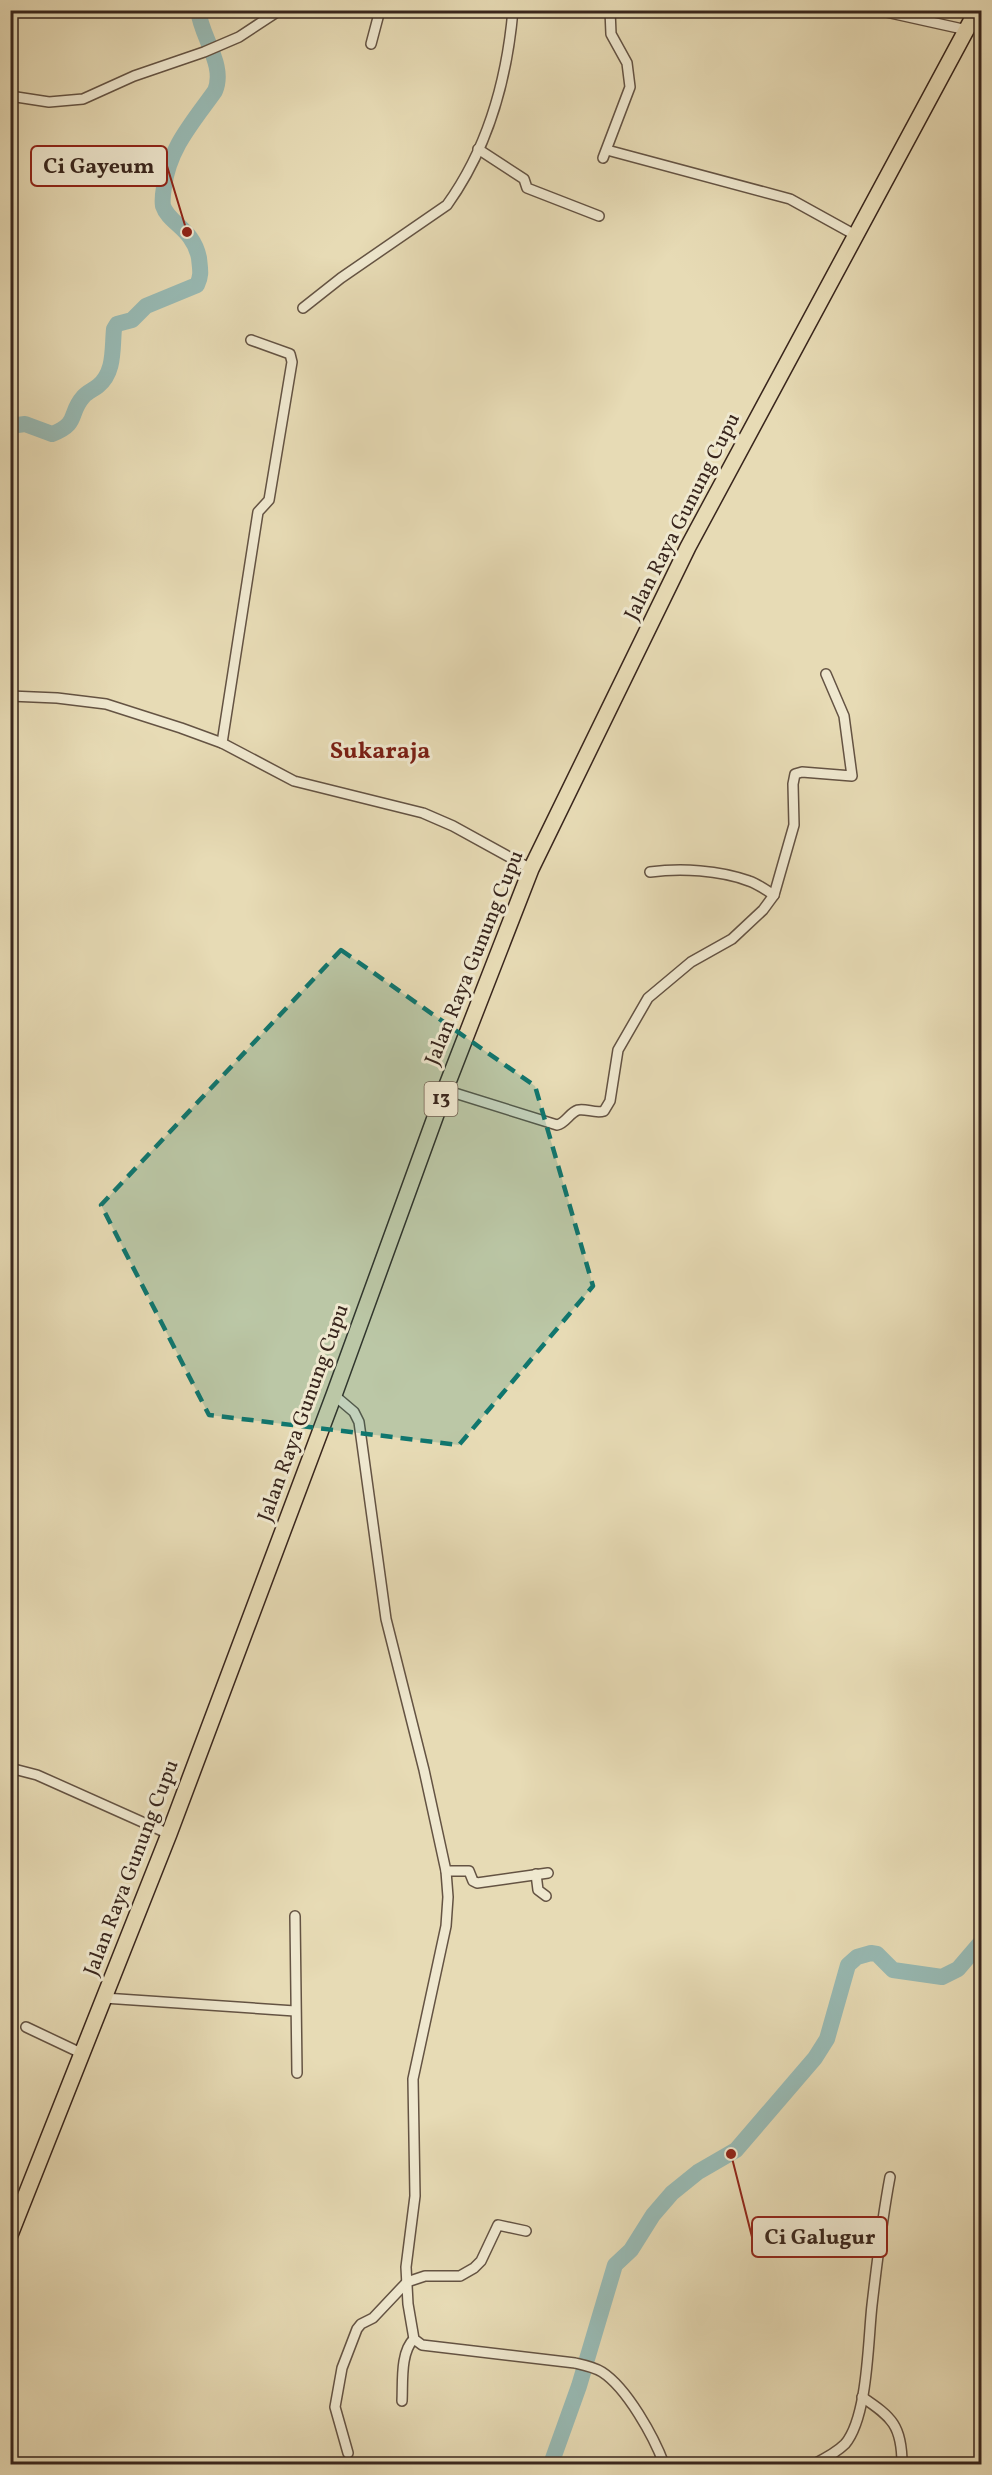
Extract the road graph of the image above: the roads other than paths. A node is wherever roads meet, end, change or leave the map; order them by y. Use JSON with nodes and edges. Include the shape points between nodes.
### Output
{"nodes":[{"id":1,"x":280,"y":10,"type":"edge"},
{"id":2,"x":380,"y":10,"type":"edge"},
{"id":3,"x":513,"y":10,"type":"edge"},
{"id":4,"x":610,"y":10,"type":"edge"},
{"id":5,"x":877,"y":10,"type":"edge"},
{"id":6,"x":977,"y":10,"type":"edge"},
{"id":7,"x":968,"y":30,"type":"junction"},
{"id":8,"x":371,"y":44,"type":"dead end"},
{"id":9,"x":10,"y":96,"type":"edge"},
{"id":10,"x":478,"y":149,"type":"junction"},
{"id":11,"x":598,"y":216,"type":"dead end"},
{"id":12,"x":857,"y":236,"type":"junction"},
{"id":13,"x":303,"y":308,"type":"dead end"},
{"id":14,"x":251,"y":340,"type":"dead end"},
{"id":15,"x":826,"y":674,"type":"dead end"},
{"id":16,"x":10,"y":696,"type":"edge"},
{"id":17,"x":222,"y":743,"type":"junction"},
{"id":18,"x":531,"y":868,"type":"junction"},
{"id":19,"x":650,"y":872,"type":"dead end"},
{"id":20,"x":774,"y":895,"type":"junction"},
{"id":21,"x":445,"y":1090,"type":"junction"},
{"id":22,"x":334,"y":1395,"type":"junction"},
{"id":23,"x":10,"y":1768,"type":"edge"},
{"id":24,"x":169,"y":1834,"type":"junction"},
{"id":25,"x":446,"y":1871,"type":"junction"},
{"id":26,"x":548,"y":1873,"type":"dead end"},
{"id":27,"x":536,"y":1874,"type":"junction"},
{"id":28,"x":546,"y":1896,"type":"dead end"},
{"id":29,"x":295,"y":1916,"type":"dead end"},
{"id":30,"x":104,"y":1998,"type":"junction"},
{"id":31,"x":296,"y":2011,"type":"junction"},
{"id":32,"x":26,"y":2027,"type":"dead end"},
{"id":33,"x":83,"y":2054,"type":"junction"},
{"id":34,"x":297,"y":2073,"type":"dead end"},
{"id":35,"x":890,"y":2177,"type":"dead end"},
{"id":36,"x":526,"y":2231,"type":"dead end"},
{"id":37,"x":10,"y":2235,"type":"edge"},
{"id":38,"x":406,"y":2282,"type":"junction"},
{"id":39,"x":414,"y":2339,"type":"junction"},
{"id":40,"x":862,"y":2397,"type":"junction"},
{"id":41,"x":402,"y":2401,"type":"dead end"},
{"id":42,"x":348,"y":2453,"type":"dead end"},
{"id":43,"x":664,"y":2464,"type":"edge"},
{"id":44,"x":814,"y":2464,"type":"edge"},
{"id":45,"x":902,"y":2464,"type":"edge"}],
"edges":[{"from":1,"to":9,"type":"street","via":[[239,37],[83,99],[49,102]]},
{"from":2,"to":8,"type":"street"},
{"from":3,"to":10,"type":"street","via":[[508,62]]},
{"from":4,"to":12,"type":"street","via":[[611,34],[627,63],[630,87],[605,154],[790,199]]},
{"from":5,"to":7,"type":"street"},
{"from":6,"to":7,"type":"highway","name":"Jalan Raya Gunung Cupu","number":"13"},
{"from":7,"to":12,"type":"highway","name":"Jalan Raya Gunung Cupu","number":"13"},
{"from":10,"to":11,"type":"street","via":[[524,179],[527,188]]},
{"from":10,"to":13,"type":"street","via":[[447,205]]},
{"from":12,"to":18,"type":"highway","name":"Jalan Raya Gunung Cupu","number":"13","via":[[688,547]]},
{"from":14,"to":17,"type":"street","via":[[290,354],[292,362],[268,500],[258,512]]},
{"from":15,"to":20,"type":"street","via":[[844,716],[852,776],[795,774],[794,825]]},
{"from":16,"to":17,"type":"street","via":[[106,704]]},
{"from":17,"to":18,"type":"street","via":[[294,781],[423,813]]},
{"from":18,"to":21,"type":"highway","name":"Jalan Raya Gunung Cupu","number":"13"},
{"from":19,"to":20,"type":"street","via":[[673,869],[731,876],[751,881]]},
{"from":20,"to":21,"type":"street","via":[[732,939],[691,962],[648,998],[618,1050],[610,1101],[604,1111],[578,1110],[557,1125]]},
{"from":21,"to":22,"type":"highway","name":"Jalan Raya Gunung Cupu","number":"13"},
{"from":22,"to":24,"type":"highway","name":"Jalan Raya Gunung Cupu","number":"13"},
{"from":22,"to":25,"type":"street","via":[[354,1412],[359,1422],[386,1619]]},
{"from":23,"to":24,"type":"street","via":[[37,1775]]},
{"from":24,"to":30,"type":"highway","name":"Jalan Raya Gunung Cupu","number":"13"},
{"from":25,"to":27,"type":"street","via":[[470,1871],[477,1883]]},
{"from":25,"to":38,"type":"street","via":[[447,1926],[413,2079],[415,2196]]},
{"from":26,"to":27,"type":"street"},
{"from":27,"to":28,"type":"street","via":[[538,1890]]},
{"from":29,"to":31,"type":"street"},
{"from":30,"to":31,"type":"street"},
{"from":30,"to":33,"type":"highway","name":"Jalan Raya Gunung Cupu","number":"13"},
{"from":31,"to":34,"type":"street"},
{"from":32,"to":33,"type":"street"},
{"from":33,"to":37,"type":"highway","name":"Jalan Raya Gunung Cupu","number":"13"},
{"from":35,"to":40,"type":"street"},
{"from":36,"to":38,"type":"street","via":[[498,2225],[481,2261],[466,2274],[425,2276]]},
{"from":38,"to":39,"type":"street"},
{"from":38,"to":42,"type":"street","via":[[357,2330],[348,2352],[335,2407]]},
{"from":39,"to":41,"type":"street","via":[[404,2362]]},
{"from":39,"to":43,"type":"street","via":[[422,2345],[592,2367],[616,2382]]},
{"from":40,"to":44,"type":"street","via":[[859,2414],[845,2443]]},
{"from":40,"to":45,"type":"street","via":[[892,2421],[898,2432]]}]}
